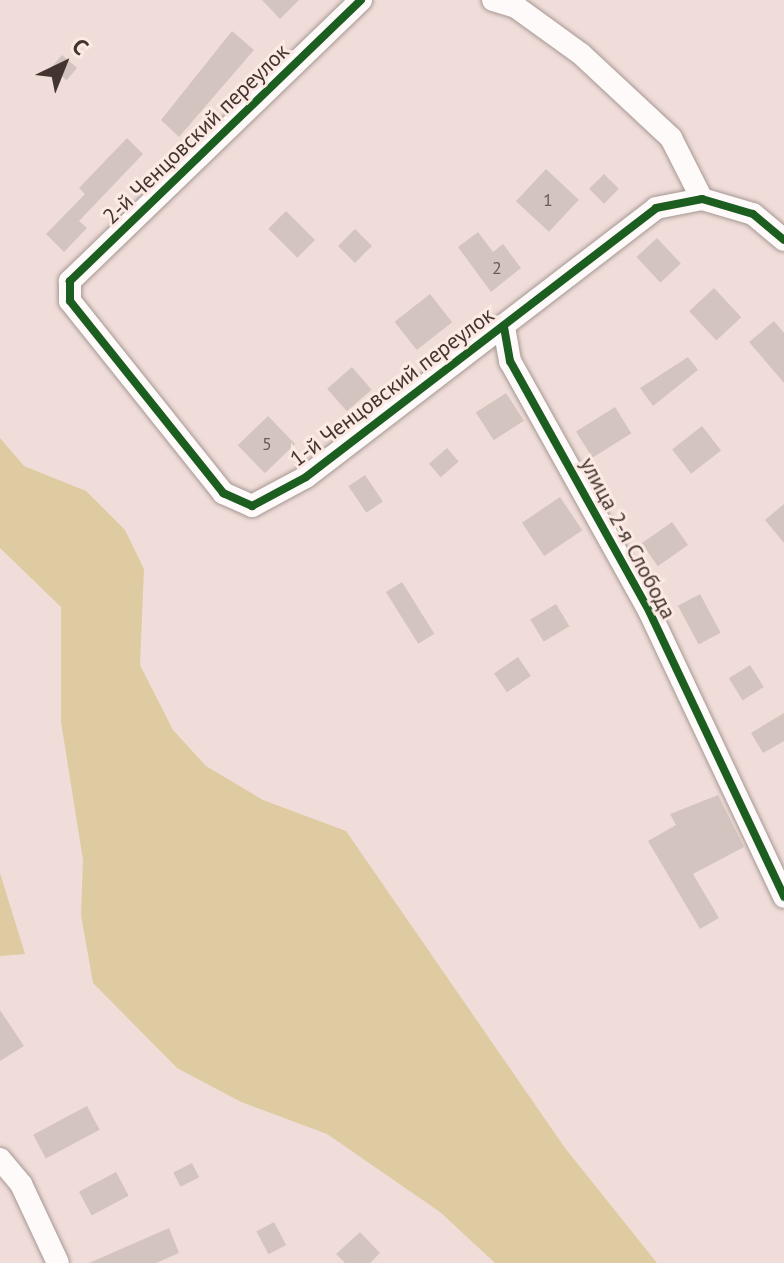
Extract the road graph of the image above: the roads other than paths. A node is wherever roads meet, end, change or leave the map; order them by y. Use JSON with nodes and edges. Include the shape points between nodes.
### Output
{"nodes":[{"id":1,"x":361,"y":0,"type":"edge"},
{"id":2,"x":493,"y":0,"type":"edge"},
{"id":3,"x":702,"y":199,"type":"junction"},
{"id":4,"x":784,"y":240,"type":"edge"},
{"id":5,"x":70,"y":301,"type":"joint"},
{"id":6,"x":504,"y":327,"type":"junction"},
{"id":7,"x":784,"y":897,"type":"edge"},
{"id":8,"x":0,"y":1159,"type":"edge"},
{"id":9,"x":58,"y":1263,"type":"edge"}],
"edges":[{"from":1,"to":5,"type":"street","name":"2-й Ченцовский переулок","via":[[70,281]]},
{"from":2,"to":3,"type":"street","via":[[516,7],[581,54],[671,138]]},
{"from":3,"to":4,"type":"street","via":[[753,214]]},
{"from":3,"to":6,"type":"street","name":"1-й Ченцовский переулок","via":[[656,208]]},
{"from":5,"to":6,"type":"street","name":"1-й Ченцовский переулок","via":[[223,493],[252,506],[306,477]]},
{"from":6,"to":7,"type":"street","name":"улица 2-я Слобода","via":[[510,361],[650,613]]},
{"from":8,"to":9,"type":"street","via":[[21,1184]]}]}
